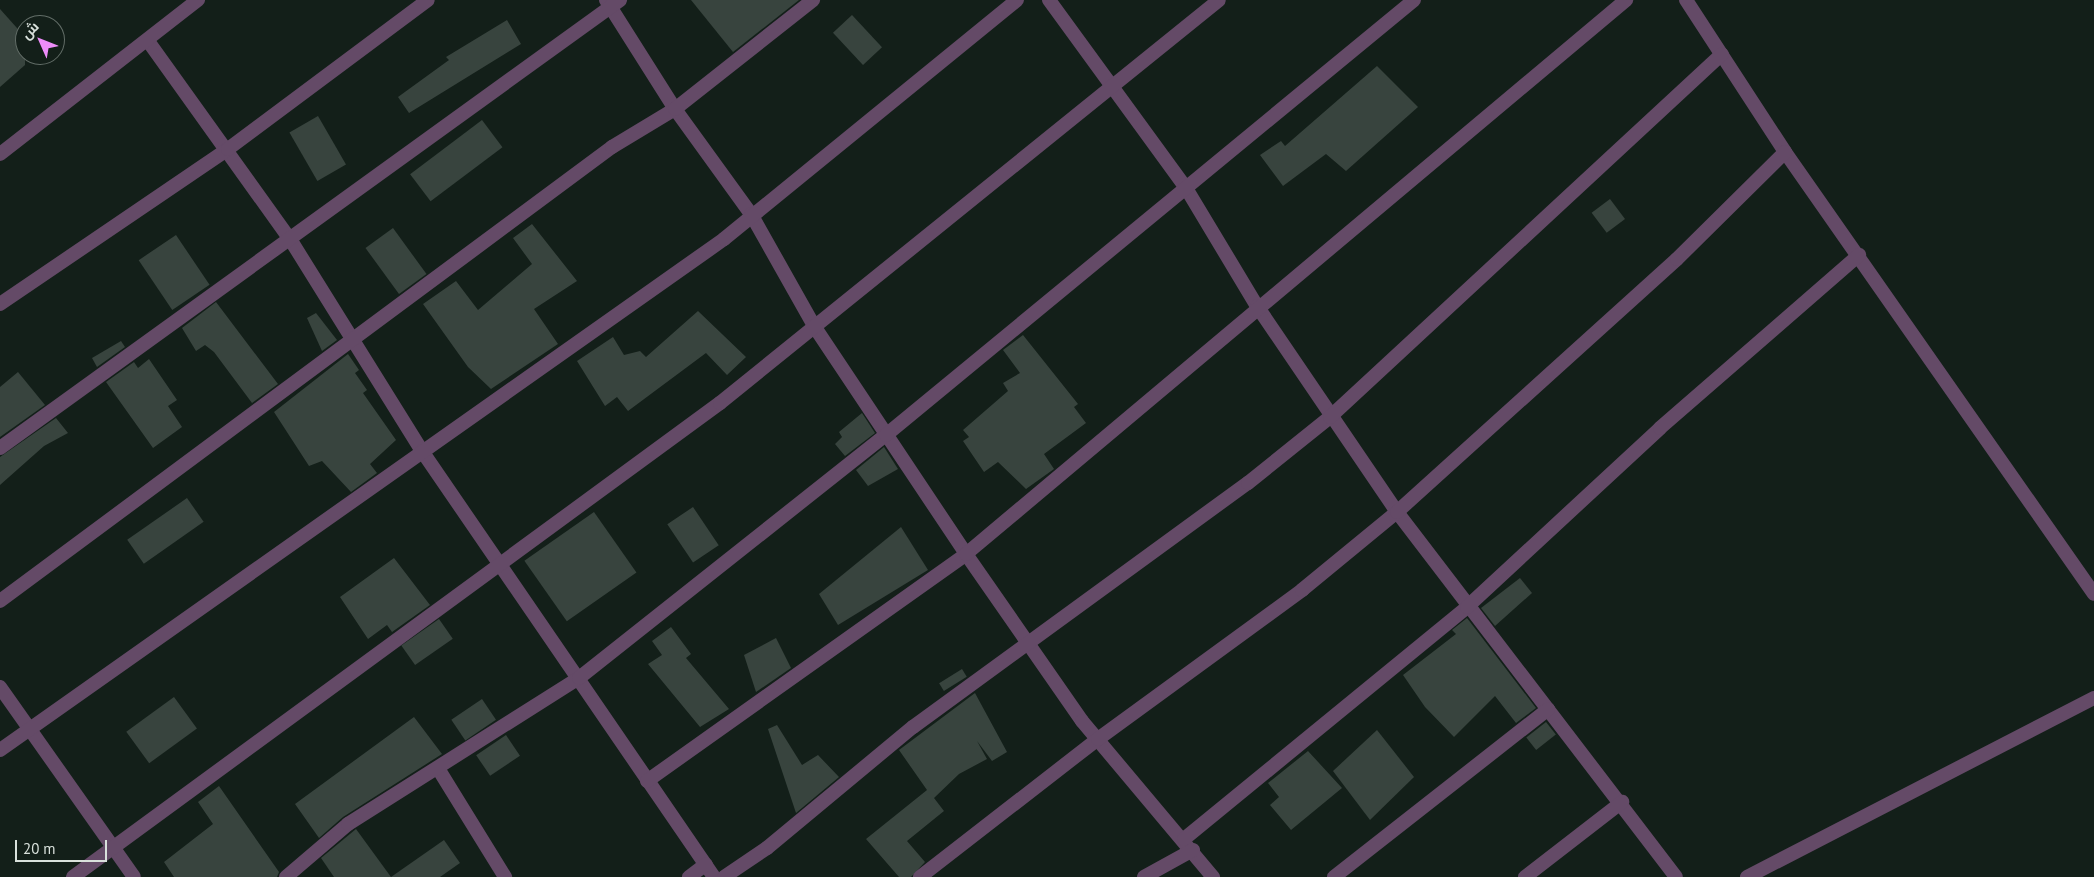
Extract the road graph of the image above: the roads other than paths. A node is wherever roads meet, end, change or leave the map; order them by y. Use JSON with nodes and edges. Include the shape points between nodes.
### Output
{"nodes":[{"id":1,"x":198,"y":0,"type":"edge"},
{"id":2,"x":428,"y":0,"type":"edge"},
{"id":3,"x":813,"y":0,"type":"edge"},
{"id":4,"x":1017,"y":0,"type":"edge"},
{"id":5,"x":1050,"y":0,"type":"edge"},
{"id":6,"x":1219,"y":0,"type":"edge"},
{"id":7,"x":1414,"y":0,"type":"edge"},
{"id":8,"x":1626,"y":0,"type":"edge"},
{"id":9,"x":1686,"y":0,"type":"edge"},
{"id":10,"x":612,"y":3,"type":"edge"},
{"id":11,"x":148,"y":41,"type":"junction"},
{"id":12,"x":1722,"y":54,"type":"junction"},
{"id":13,"x":1111,"y":87,"type":"junction"},
{"id":14,"x":675,"y":109,"type":"junction"},
{"id":15,"x":228,"y":149,"type":"junction"},
{"id":16,"x":1785,"y":152,"type":"junction"},
{"id":17,"x":0,"y":154,"type":"edge"},
{"id":18,"x":1186,"y":188,"type":"junction"},
{"id":19,"x":751,"y":214,"type":"junction"},
{"id":20,"x":290,"y":239,"type":"junction"},
{"id":21,"x":1859,"y":255,"type":"junction"},
{"id":22,"x":0,"y":304,"type":"edge"},
{"id":23,"x":1257,"y":306,"type":"junction"},
{"id":24,"x":814,"y":326,"type":"junction"},
{"id":25,"x":355,"y":340,"type":"junction"},
{"id":26,"x":1330,"y":416,"type":"junction"},
{"id":27,"x":886,"y":435,"type":"junction"},
{"id":28,"x":0,"y":448,"type":"edge"},
{"id":29,"x":422,"y":451,"type":"junction"},
{"id":30,"x":1397,"y":512,"type":"junction"},
{"id":31,"x":966,"y":554,"type":"junction"},
{"id":32,"x":499,"y":563,"type":"junction"},
{"id":33,"x":2094,"y":594,"type":"edge"},
{"id":34,"x":0,"y":601,"type":"edge"},
{"id":35,"x":1467,"y":607,"type":"junction"},
{"id":36,"x":1029,"y":644,"type":"junction"},
{"id":37,"x":579,"y":678,"type":"junction"},
{"id":38,"x":0,"y":687,"type":"edge"},
{"id":39,"x":2094,"y":698,"type":"edge"},
{"id":40,"x":1548,"y":709,"type":"junction"},
{"id":41,"x":28,"y":728,"type":"junction"},
{"id":42,"x":1098,"y":739,"type":"junction"},
{"id":43,"x":0,"y":750,"type":"edge"},
{"id":44,"x":439,"y":770,"type":"junction"},
{"id":45,"x":647,"y":780,"type":"junction"},
{"id":46,"x":1622,"y":802,"type":"junction"},
{"id":47,"x":1184,"y":839,"type":"junction"},
{"id":48,"x":116,"y":849,"type":"junction"},
{"id":49,"x":1193,"y":850,"type":"junction"},
{"id":50,"x":706,"y":864,"type":"junction"},
{"id":51,"x":73,"y":877,"type":"edge"},
{"id":52,"x":134,"y":877,"type":"edge"},
{"id":53,"x":286,"y":877,"type":"edge"},
{"id":54,"x":505,"y":877,"type":"edge"},
{"id":55,"x":689,"y":877,"type":"edge"},
{"id":56,"x":714,"y":877,"type":"edge"},
{"id":57,"x":724,"y":877,"type":"edge"},
{"id":58,"x":920,"y":877,"type":"edge"},
{"id":59,"x":1144,"y":877,"type":"edge"},
{"id":60,"x":1213,"y":877,"type":"edge"},
{"id":61,"x":1334,"y":877,"type":"edge"},
{"id":62,"x":1525,"y":877,"type":"edge"},
{"id":63,"x":1676,"y":877,"type":"edge"},
{"id":64,"x":1747,"y":877,"type":"edge"}],
"edges":[{"from":1,"to":11,"type":"street"},
{"from":2,"to":15,"type":"street"},
{"from":3,"to":14,"type":"street"},
{"from":4,"to":19,"type":"street"},
{"from":5,"to":13,"type":"street"},
{"from":6,"to":13,"type":"street"},
{"from":7,"to":18,"type":"street"},
{"from":8,"to":23,"type":"street"},
{"from":9,"to":12,"type":"street"},
{"from":10,"to":14,"type":"street"},
{"from":10,"to":20,"type":"street"},
{"from":11,"to":15,"type":"street"},
{"from":11,"to":17,"type":"street"},
{"from":12,"to":16,"type":"street"},
{"from":12,"to":26,"type":"street"},
{"from":13,"to":18,"type":"street"},
{"from":13,"to":24,"type":"street"},
{"from":14,"to":19,"type":"street"},
{"from":14,"to":25,"type":"street","via":[[612,146]]},
{"from":15,"to":20,"type":"street"},
{"from":15,"to":22,"type":"street"},
{"from":16,"to":21,"type":"street"},
{"from":16,"to":30,"type":"street","via":[[1677,258]]},
{"from":18,"to":23,"type":"street"},
{"from":18,"to":27,"type":"street"},
{"from":19,"to":24,"type":"street"},
{"from":19,"to":29,"type":"street","via":[[724,239]]},
{"from":20,"to":25,"type":"street"},
{"from":20,"to":28,"type":"street"},
{"from":21,"to":33,"type":"street"},
{"from":21,"to":35,"type":"street","via":[[1660,428]]},
{"from":23,"to":26,"type":"street"},
{"from":23,"to":31,"type":"street"},
{"from":24,"to":27,"type":"street"},
{"from":24,"to":32,"type":"street","via":[[720,403]]},
{"from":25,"to":29,"type":"street"},
{"from":25,"to":34,"type":"street"},
{"from":26,"to":30,"type":"street"},
{"from":26,"to":36,"type":"street","via":[[1248,484]]},
{"from":27,"to":31,"type":"street"},
{"from":27,"to":37,"type":"street"},
{"from":29,"to":32,"type":"street"},
{"from":29,"to":41,"type":"street"},
{"from":30,"to":35,"type":"street"},
{"from":30,"to":42,"type":"street","via":[[1302,590]]},
{"from":31,"to":36,"type":"street"},
{"from":31,"to":45,"type":"street"},
{"from":32,"to":37,"type":"street"},
{"from":32,"to":48,"type":"street"},
{"from":35,"to":40,"type":"street"},
{"from":35,"to":47,"type":"street"},
{"from":36,"to":42,"type":"street"},
{"from":36,"to":57,"type":"street","via":[[913,728],[774,843]]},
{"from":37,"to":44,"type":"street"},
{"from":37,"to":45,"type":"street"},
{"from":38,"to":41,"type":"street"},
{"from":39,"to":64,"type":"street"},
{"from":40,"to":46,"type":"street"},
{"from":40,"to":61,"type":"street"},
{"from":41,"to":43,"type":"street"},
{"from":41,"to":48,"type":"street"},
{"from":42,"to":47,"type":"street"},
{"from":42,"to":58,"type":"street"},
{"from":44,"to":53,"type":"street","via":[[348,824]]},
{"from":44,"to":54,"type":"street"},
{"from":45,"to":50,"type":"street"},
{"from":46,"to":62,"type":"street"},
{"from":46,"to":63,"type":"street"},
{"from":47,"to":49,"type":"street"},
{"from":48,"to":51,"type":"street"},
{"from":48,"to":52,"type":"street"},
{"from":49,"to":59,"type":"street"},
{"from":49,"to":60,"type":"street"},
{"from":50,"to":55,"type":"street"},
{"from":50,"to":56,"type":"street"}]}
